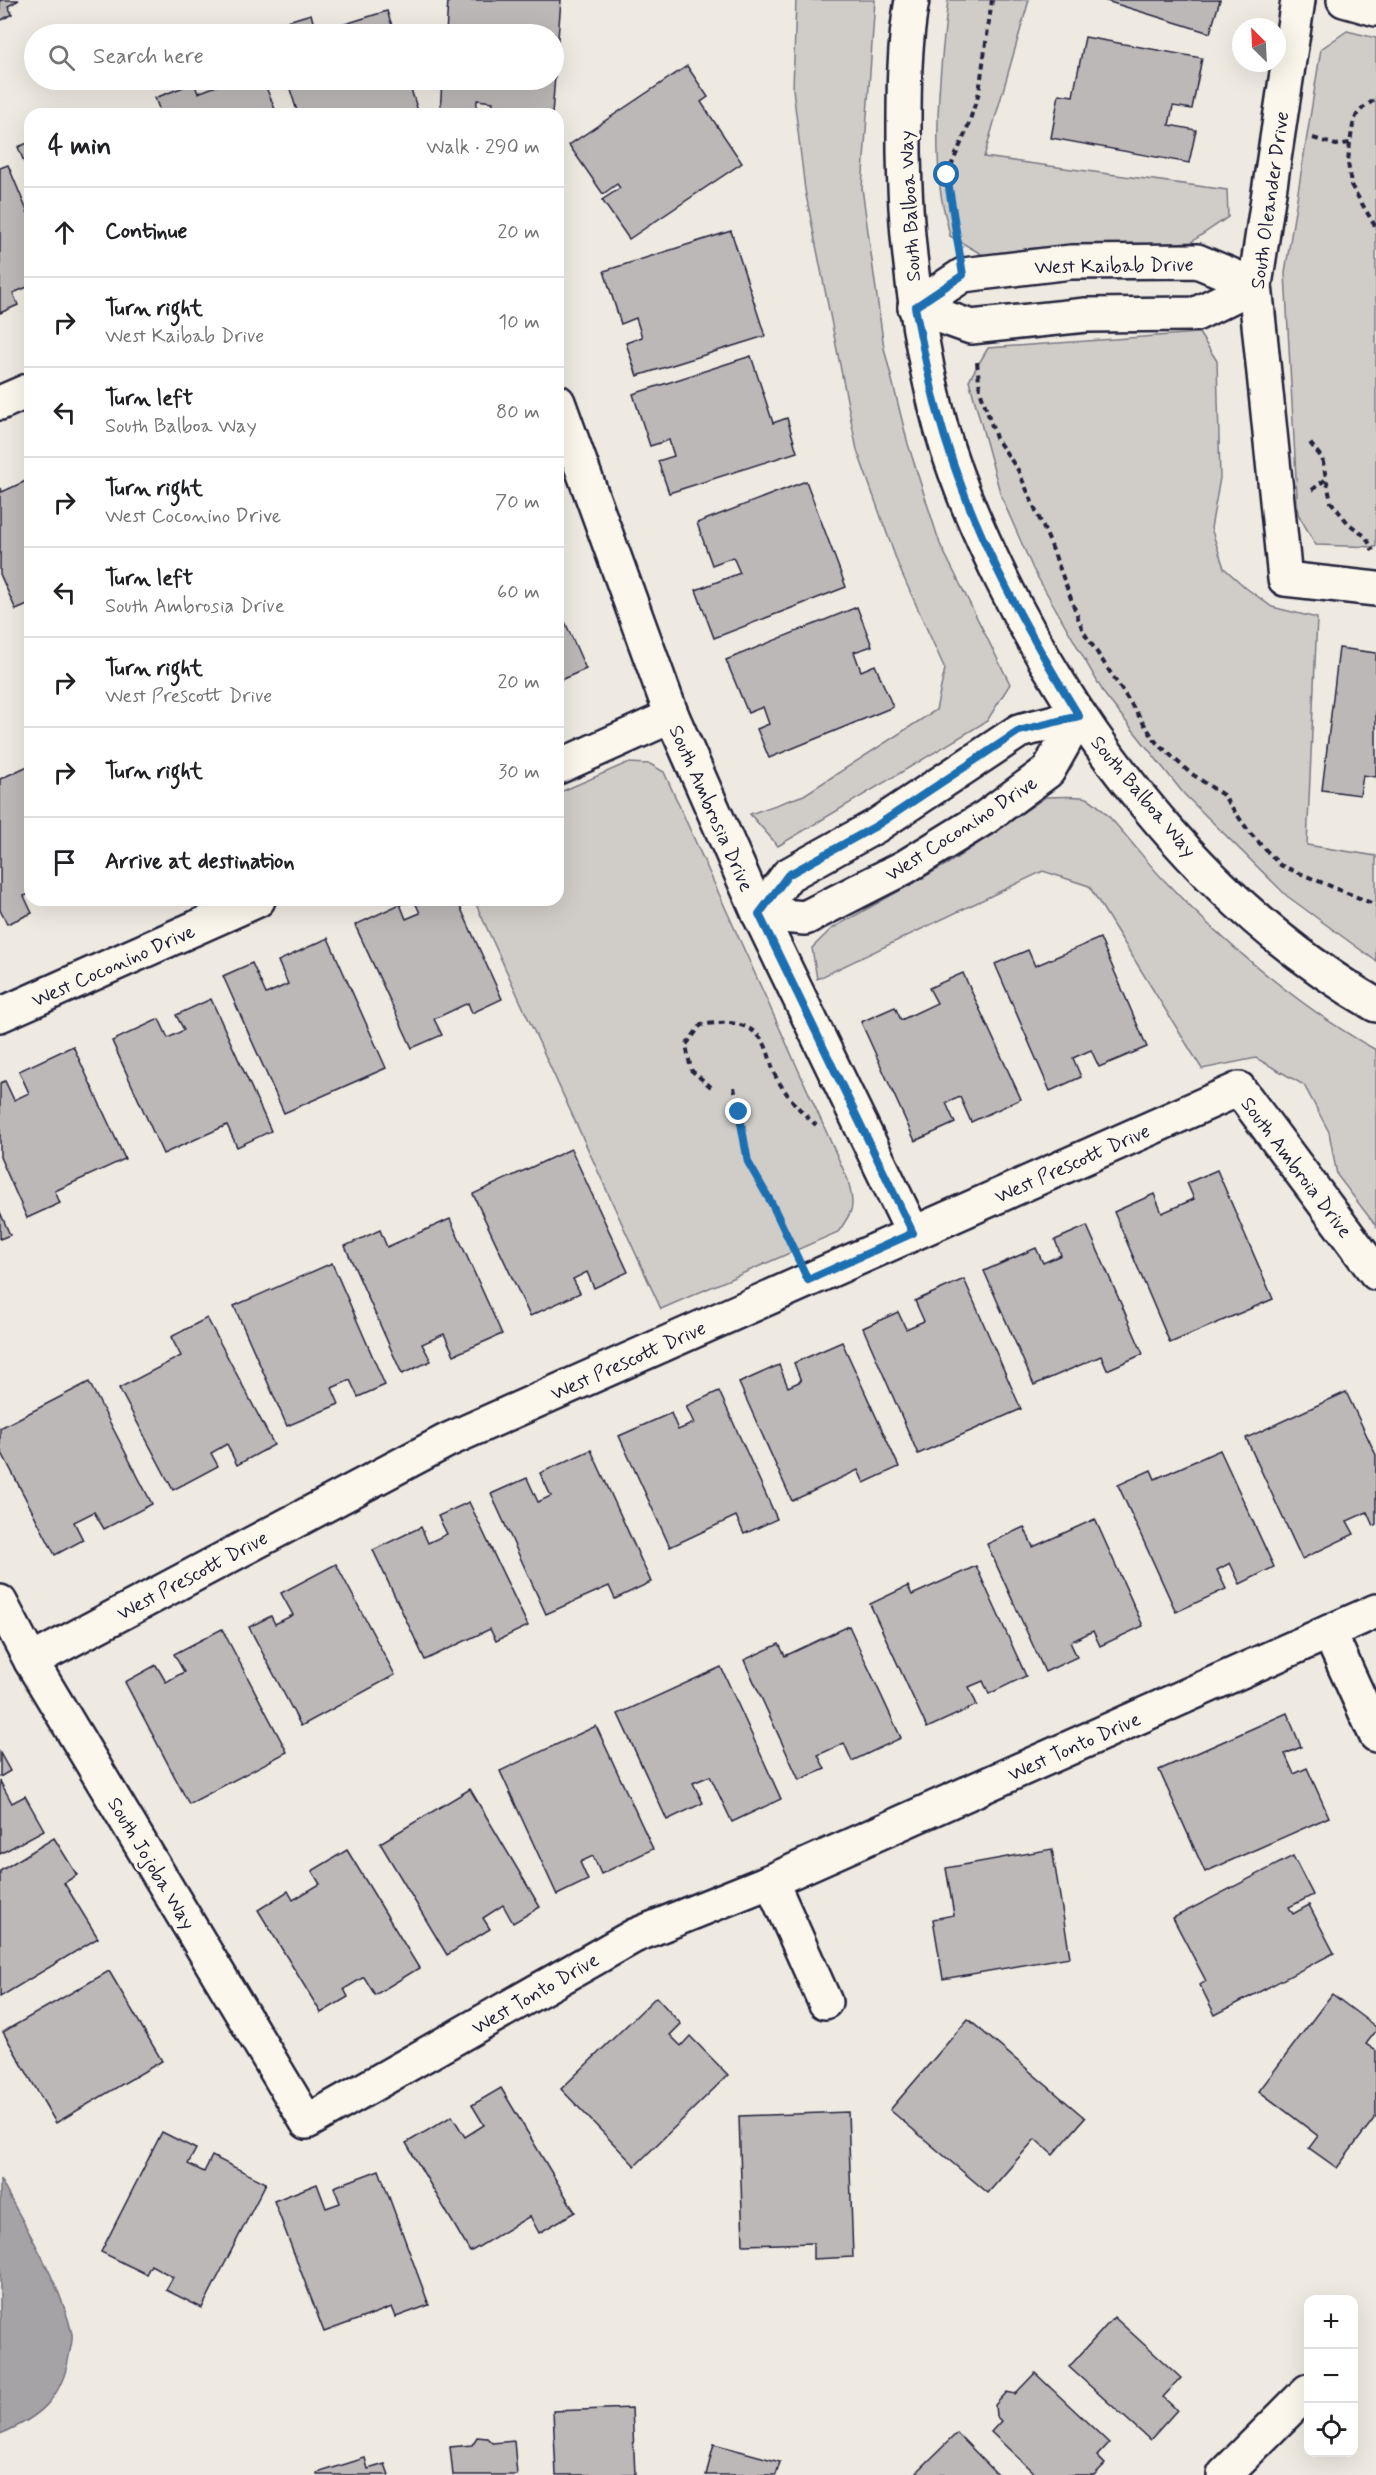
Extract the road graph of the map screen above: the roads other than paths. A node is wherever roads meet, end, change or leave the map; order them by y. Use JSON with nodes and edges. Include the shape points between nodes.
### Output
{"nodes":[{"id":1,"x":912,"y":0,"type":"edge"},
{"id":2,"x":1298,"y":0,"type":"edge"},
{"id":3,"x":1344,"y":0,"type":"edge"},
{"id":4,"x":1376,"y":9,"type":"edge"},
{"id":5,"x":1255,"y":285,"type":"junction"},
{"id":6,"x":915,"y":307,"type":"junction"},
{"id":7,"x":24,"y":392,"type":"edge"},
{"id":8,"x":0,"y":402,"type":"edge"},
{"id":9,"x":564,"y":419,"type":"edge"},
{"id":10,"x":1376,"y":589,"type":"edge"},
{"id":11,"x":672,"y":716,"type":"junction"},
{"id":12,"x":1079,"y":716,"type":"junction"},
{"id":13,"x":564,"y":763,"type":"edge"},
{"id":14,"x":245,"y":906,"type":"edge"},
{"id":15,"x":759,"y":914,"type":"junction"},
{"id":16,"x":1376,"y":1005,"type":"edge"},
{"id":17,"x":0,"y":1015,"type":"edge"},
{"id":18,"x":1239,"y":1089,"type":"joint"},
{"id":19,"x":913,"y":1233,"type":"junction"},
{"id":20,"x":1376,"y":1273,"type":"edge"},
{"id":21,"x":0,"y":1602,"type":"edge"},
{"id":22,"x":1376,"y":1611,"type":"edge"},
{"id":23,"x":1329,"y":1632,"type":"junction"},
{"id":24,"x":31,"y":1661,"type":"junction"},
{"id":25,"x":1376,"y":1735,"type":"edge"},
{"id":26,"x":771,"y":1881,"type":"junction"},
{"id":27,"x":825,"y":2002,"type":"dead end"},
{"id":28,"x":307,"y":2122,"type":"joint"},
{"id":29,"x":1304,"y":2395,"type":"edge"},
{"id":30,"x":1224,"y":2475,"type":"edge"}],
"edges":[{"from":1,"to":6,"type":"street","name":"South Balboa Way","via":[[907,27],[904,158]]},
{"from":2,"to":5,"type":"street","name":"South Oleander Drive"},
{"from":3,"to":4,"type":"street"},
{"from":5,"to":6,"type":"street","via":[[1196,314],[1086,315],[971,327]]},
{"from":5,"to":6,"type":"street","name":"West Kaibab Drive","via":[[1197,261],[1071,262],[963,275]]},
{"from":5,"to":10,"type":"street","name":"South Oleander Drive","via":[[1285,579]]},
{"from":6,"to":12,"type":"street","name":"South Balboa Way","via":[[936,410],[966,501],[1016,608]]},
{"from":7,"to":8,"type":"street"},
{"from":9,"to":11,"type":"street","name":"South Ambrosia Drive"},
{"from":11,"to":13,"type":"street"},
{"from":11,"to":15,"type":"street","name":"South Ambrosia Drive"},
{"from":12,"to":15,"type":"street","via":[[1019,731],[876,826],[788,875]]},
{"from":12,"to":15,"type":"street","name":"West Coconino Drive","via":[[1048,771],[986,817],[905,867],[805,918]]},
{"from":12,"to":16,"type":"street","name":"South Balboa Way","via":[[1133,789],[1234,898],[1281,941]]},
{"from":14,"to":17,"type":"street","name":"West Coconino Drive"},
{"from":15,"to":19,"type":"street","name":"South Ambrosia Drive"},
{"from":18,"to":19,"type":"street","name":"West Prescott Drive"},
{"from":18,"to":20,"type":"street","name":"South Ambroia Drive"},
{"from":19,"to":24,"type":"street","name":"West Prescott Drive","via":[[448,1440]]},
{"from":21,"to":24,"type":"street","name":"South Jojoba Way"},
{"from":22,"to":23,"type":"street","name":"West Tonto Drive"},
{"from":23,"to":25,"type":"street"},
{"from":23,"to":26,"type":"street","name":"West Tonto Drive"},
{"from":24,"to":28,"type":"street","name":"South Jojoba Way"},
{"from":26,"to":27,"type":"street"},
{"from":26,"to":28,"type":"street","name":"West Tonto Drive","via":[[634,1936]]},
{"from":29,"to":30,"type":"street"}]}
